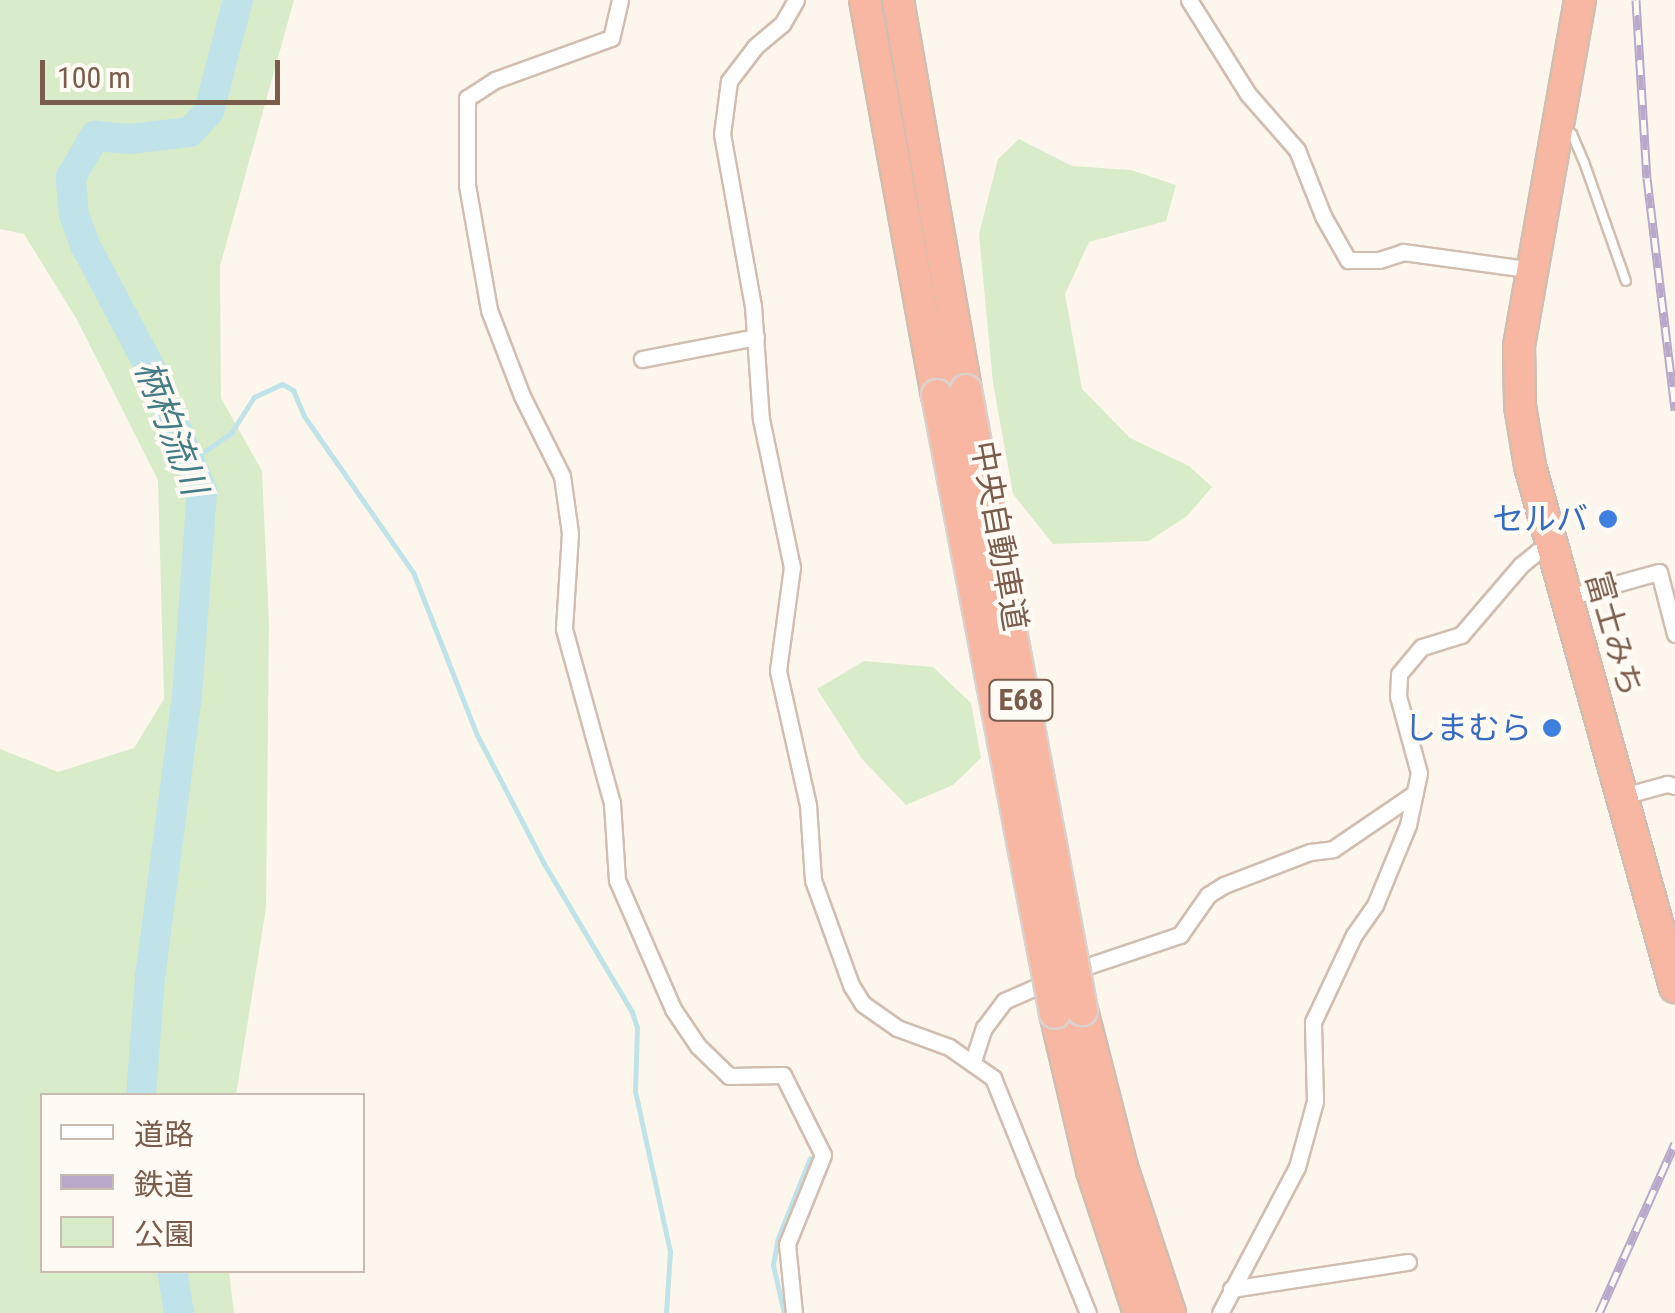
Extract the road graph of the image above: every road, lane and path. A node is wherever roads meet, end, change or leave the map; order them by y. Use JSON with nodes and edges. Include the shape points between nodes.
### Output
{"nodes":[{"id":1,"x":620,"y":0,"type":"edge"},
{"id":2,"x":796,"y":0,"type":"edge"},
{"id":3,"x":865,"y":0,"type":"edge"},
{"id":4,"x":898,"y":0,"type":"edge"},
{"id":5,"x":1188,"y":0,"type":"edge"},
{"id":6,"x":1580,"y":0,"type":"edge"},
{"id":7,"x":1561,"y":128,"type":"junction"},
{"id":8,"x":1536,"y":270,"type":"junction"},
{"id":9,"x":1626,"y":281,"type":"dead end"},
{"id":10,"x":756,"y":337,"type":"junction"},
{"id":11,"x":642,"y":359,"type":"dead end"},
{"id":12,"x":952,"y":393,"type":"junction"},
{"id":13,"x":1553,"y":548,"type":"junction"},
{"id":14,"x":1568,"y":597,"type":"junction"},
{"id":15,"x":1675,"y":634,"type":"edge"},
{"id":16,"x":1675,"y":786,"type":"edge"},
{"id":17,"x":1415,"y":792,"type":"junction"},
{"id":18,"x":1623,"y":796,"type":"junction"},
{"id":19,"x":1675,"y":987,"type":"edge"},
{"id":20,"x":1068,"y":1012,"type":"junction"},
{"id":21,"x":972,"y":1061,"type":"junction"},
{"id":22,"x":1408,"y":1262,"type":"dead end"},
{"id":23,"x":1231,"y":1289,"type":"junction"},
{"id":24,"x":794,"y":1313,"type":"edge"},
{"id":25,"x":1088,"y":1313,"type":"edge"},
{"id":26,"x":1139,"y":1313,"type":"edge"},
{"id":27,"x":1170,"y":1313,"type":"edge"},
{"id":28,"x":1220,"y":1313,"type":"edge"}],
"edges":[{"from":1,"to":24,"type":"street","via":[[611,38],[495,80],[467,98],[467,185],[493,324],[562,476],[570,533],[564,629],[612,804],[617,880],[673,1009],[698,1046],[729,1076],[783,1075],[822,1155],[787,1244]]},
{"from":2,"to":10,"type":"street","via":[[728,81],[722,107]]},
{"from":3,"to":12,"type":"highway","name":"中央自動車道","number":"E68"},
{"from":4,"to":12,"type":"highway","name":"中央自動車道","number":"E68"},
{"from":5,"to":8,"type":"street","via":[[1248,94],[1298,150],[1348,260],[1403,252]]},
{"from":6,"to":7,"type":"highway","name":"富士みち"},
{"from":7,"to":8,"type":"highway","name":"富士みち"},
{"from":7,"to":9,"type":"lane","via":[[1572,134]]},
{"from":8,"to":13,"type":"highway","name":"富士みち","via":[[1520,346],[1520,406]]},
{"from":10,"to":11,"type":"street"},
{"from":10,"to":21,"type":"street","via":[[761,419],[792,567],[778,671],[808,805],[813,880],[863,1004],[897,1028]]},
{"from":12,"to":20,"type":"highway","name":"中央自動車道","number":"E68","bridge":true},
{"from":13,"to":14,"type":"highway","name":"富士みち"},
{"from":13,"to":17,"type":"street","via":[[1521,565],[1461,635],[1422,647],[1399,674],[1398,696],[1419,772]]},
{"from":14,"to":15,"type":"street","via":[[1658,572]]},
{"from":14,"to":18,"type":"highway","name":"富士みち"},
{"from":16,"to":18,"type":"street"},
{"from":17,"to":21,"type":"street","via":[[1333,850],[1224,884],[1208,895],[1180,936],[1091,964],[1004,1002],[984,1028]]},
{"from":17,"to":23,"type":"street","via":[[1375,905],[1312,1022],[1315,1101],[1297,1167]]},
{"from":18,"to":19,"type":"highway","name":"富士みち"},
{"from":20,"to":26,"type":"highway","name":"中央自動車道","number":"E68","via":[[1092,1172]]},
{"from":20,"to":27,"type":"highway","name":"中央自動車道","number":"E68"},
{"from":21,"to":25,"type":"street","via":[[993,1078],[1012,1118]]},
{"from":22,"to":23,"type":"street"},
{"from":23,"to":28,"type":"street"}]}
